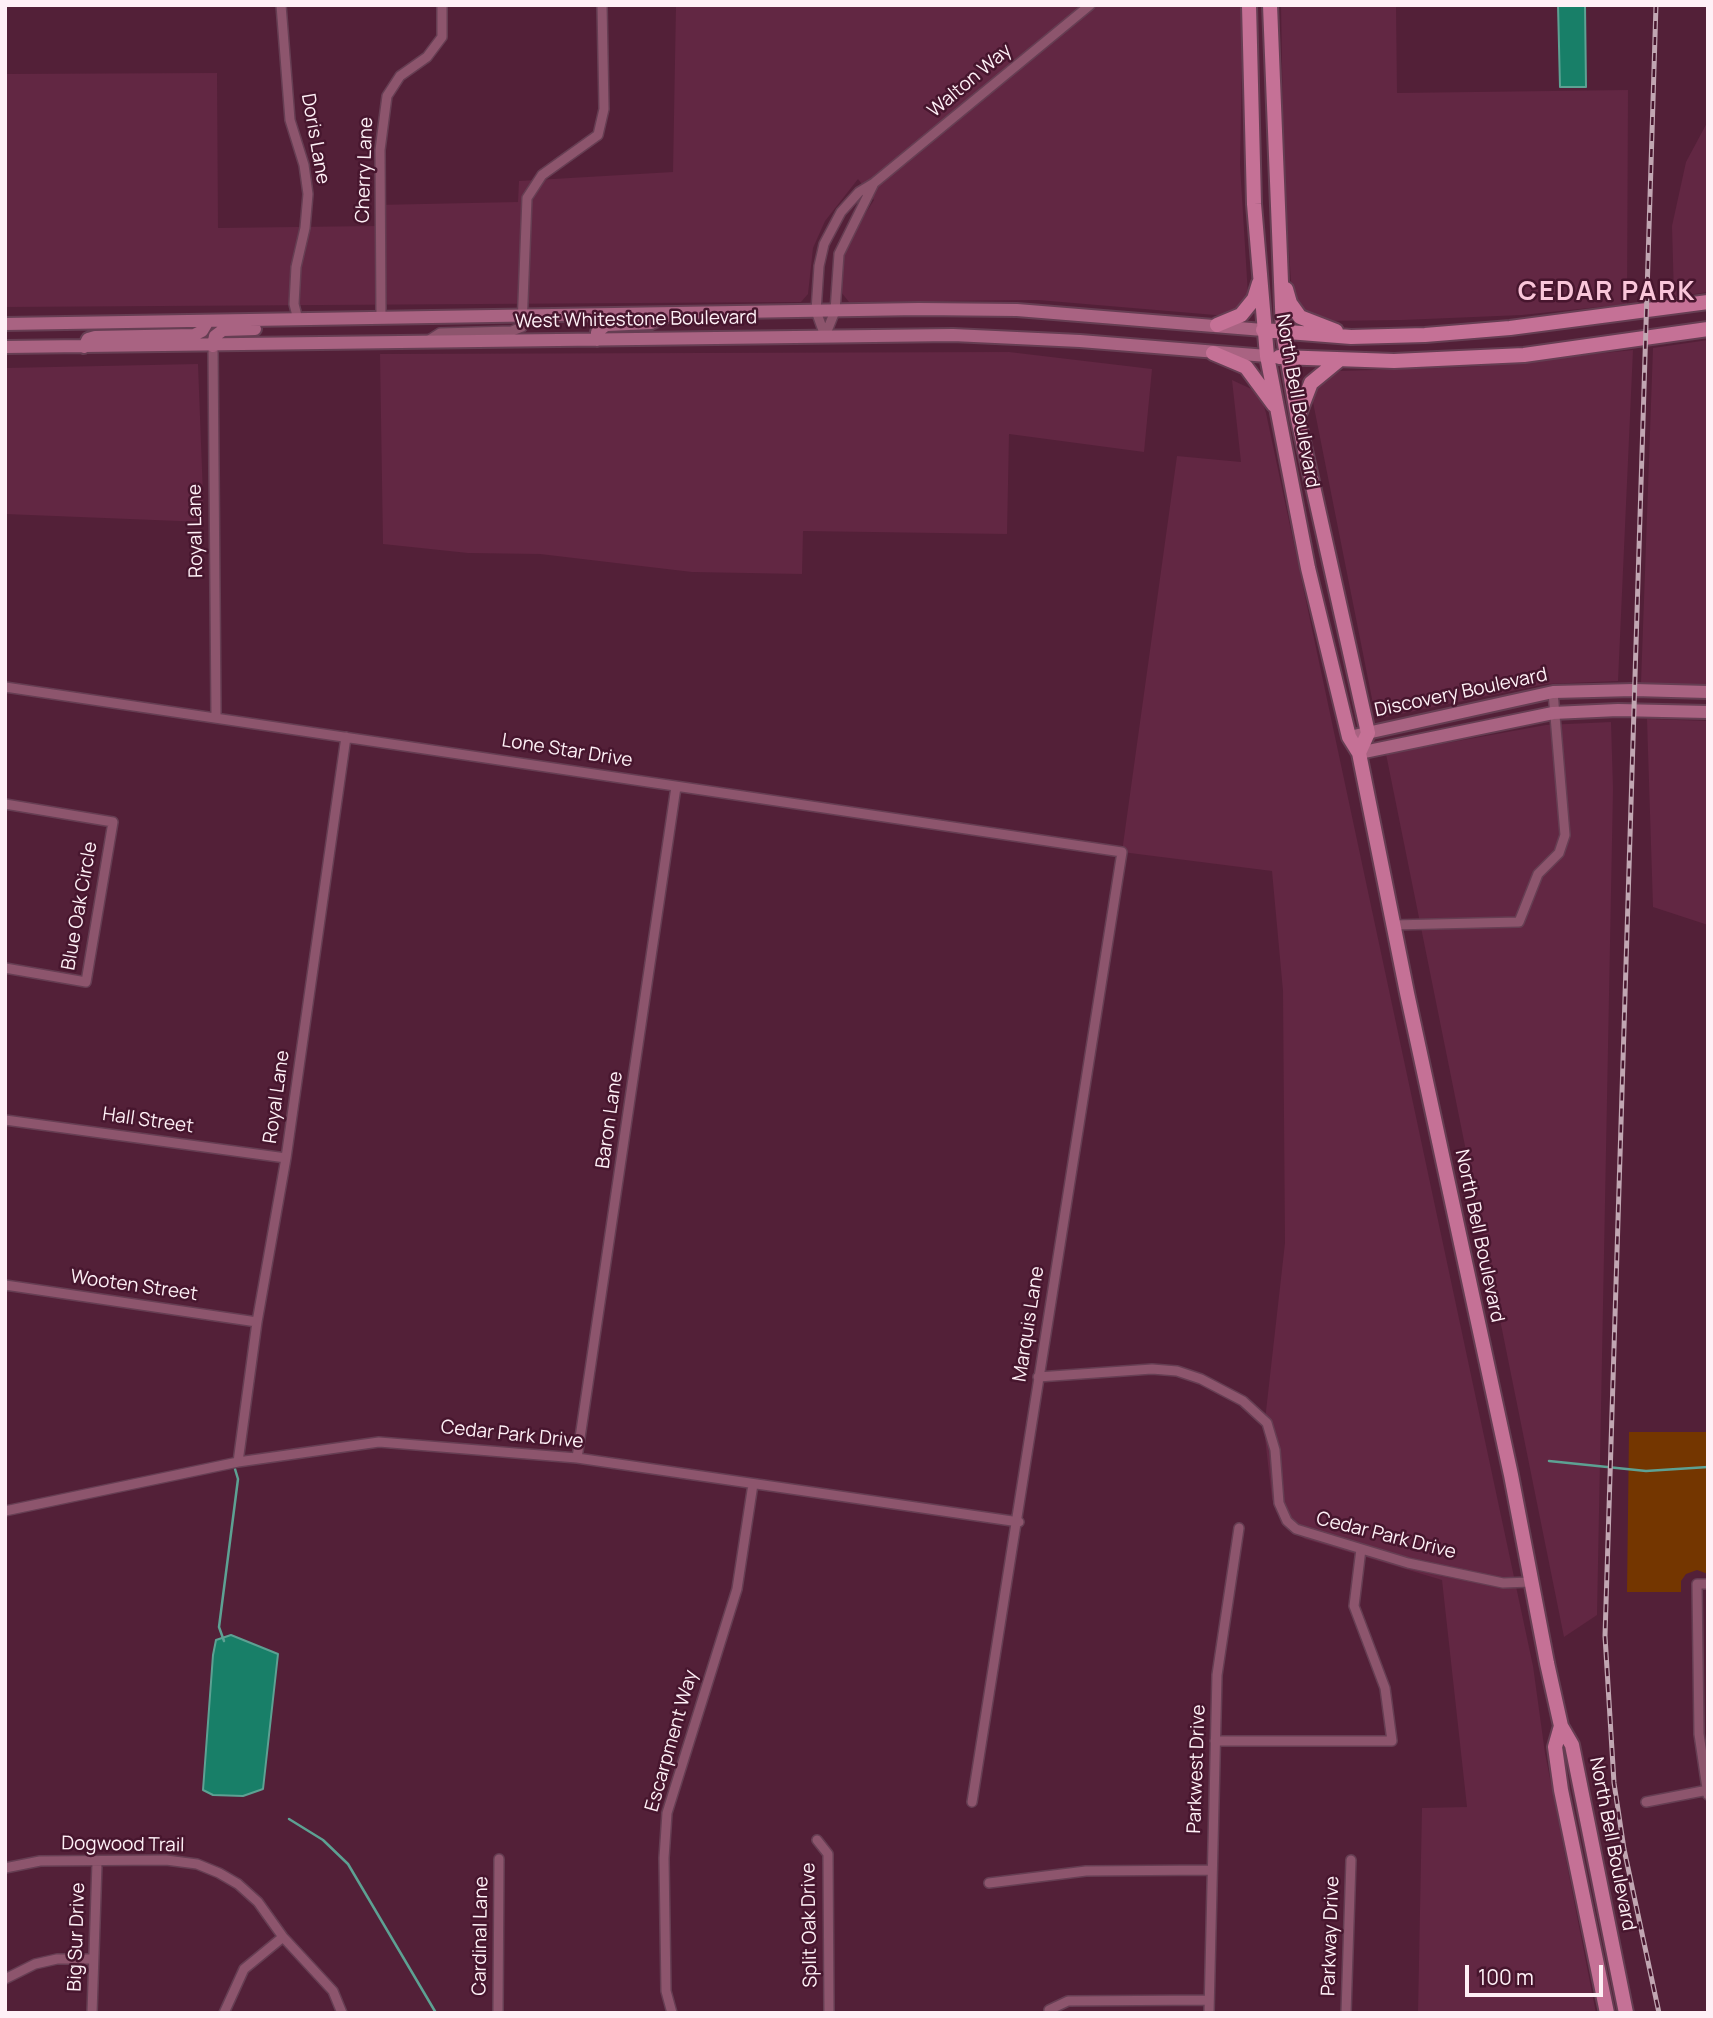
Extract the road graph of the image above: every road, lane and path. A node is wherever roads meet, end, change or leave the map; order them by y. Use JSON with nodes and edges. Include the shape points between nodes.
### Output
{"nodes":[{"id":1,"x":281,"y":5,"type":"edge"},
{"id":2,"x":442,"y":5,"type":"edge"},
{"id":3,"x":602,"y":5,"type":"edge"},
{"id":4,"x":1090,"y":5,"type":"edge"},
{"id":5,"x":1249,"y":5,"type":"edge"},
{"id":6,"x":1270,"y":5,"type":"edge"},
{"id":7,"x":874,"y":183,"type":"junction"},
{"id":8,"x":1280,"y":266,"type":"junction"},
{"id":9,"x":1260,"y":279,"type":"junction"},
{"id":10,"x":1708,"y":302,"type":"edge"},
{"id":11,"x":683,"y":311,"type":"junction"},
{"id":12,"x":816,"y":311,"type":"junction"},
{"id":13,"x":835,"y":311,"type":"junction"},
{"id":14,"x":525,"y":314,"type":"junction"},
{"id":15,"x":381,"y":317,"type":"junction"},
{"id":16,"x":298,"y":320,"type":"junction"},
{"id":17,"x":337,"y":320,"type":"junction"},
{"id":18,"x":208,"y":321,"type":"junction"},
{"id":19,"x":5,"y":324,"type":"edge"},
{"id":20,"x":1217,"y":325,"type":"junction"},
{"id":21,"x":1708,"y":329,"type":"edge"},
{"id":22,"x":1263,"y":330,"type":"junction"},
{"id":23,"x":1283,"y":332,"type":"junction"},
{"id":24,"x":825,"y":336,"type":"junction"},
{"id":25,"x":1350,"y":337,"type":"junction"},
{"id":26,"x":597,"y":340,"type":"junction"},
{"id":27,"x":427,"y":341,"type":"junction"},
{"id":28,"x":213,"y":346,"type":"junction"},
{"id":29,"x":5,"y":347,"type":"edge"},
{"id":30,"x":84,"y":347,"type":"junction"},
{"id":31,"x":1213,"y":353,"type":"junction"},
{"id":32,"x":1267,"y":356,"type":"junction"},
{"id":33,"x":1287,"y":358,"type":"junction"},
{"id":34,"x":1339,"y":360,"type":"junction"},
{"id":35,"x":1278,"y":410,"type":"junction"},
{"id":36,"x":1298,"y":419,"type":"junction"},
{"id":37,"x":5,"y":688,"type":"edge"},
{"id":38,"x":1553,"y":692,"type":"junction"},
{"id":39,"x":1708,"y":692,"type":"edge"},
{"id":40,"x":1708,"y":712,"type":"edge"},
{"id":41,"x":1553,"y":713,"type":"junction"},
{"id":42,"x":216,"y":716,"type":"junction"},
{"id":43,"x":1368,"y":733,"type":"junction"},
{"id":44,"x":346,"y":737,"type":"junction"},
{"id":45,"x":1349,"y":737,"type":"junction"},
{"id":46,"x":1359,"y":753,"type":"junction"},
{"id":47,"x":676,"y":787,"type":"junction"},
{"id":48,"x":5,"y":804,"type":"edge"},
{"id":49,"x":1122,"y":852,"type":"joint"},
{"id":50,"x":1393,"y":925,"type":"junction"},
{"id":51,"x":5,"y":968,"type":"edge"},
{"id":52,"x":5,"y":1120,"type":"edge"},
{"id":53,"x":286,"y":1158,"type":"junction"},
{"id":54,"x":5,"y":1285,"type":"edge"},
{"id":55,"x":257,"y":1322,"type":"junction"},
{"id":56,"x":1038,"y":1377,"type":"junction"},
{"id":57,"x":578,"y":1458,"type":"junction"},
{"id":58,"x":239,"y":1462,"type":"junction"},
{"id":59,"x":753,"y":1484,"type":"junction"},
{"id":60,"x":5,"y":1511,"type":"edge"},
{"id":61,"x":1019,"y":1522,"type":"junction"},
{"id":62,"x":1239,"y":1528,"type":"dead end"},
{"id":63,"x":1361,"y":1549,"type":"junction"},
{"id":64,"x":1531,"y":1581,"type":"junction"},
{"id":65,"x":1708,"y":1584,"type":"edge"},
{"id":66,"x":1560,"y":1727,"type":"junction"},
{"id":67,"x":1215,"y":1741,"type":"junction"},
{"id":68,"x":1707,"y":1792,"type":"edge"},
{"id":69,"x":972,"y":1802,"type":"dead end"},
{"id":70,"x":1646,"y":1802,"type":"dead end"},
{"id":71,"x":817,"y":1840,"type":"dead end"},
{"id":72,"x":499,"y":1859,"type":"dead end"},
{"id":73,"x":1351,"y":1860,"type":"dead end"},
{"id":74,"x":97,"y":1863,"type":"junction"},
{"id":75,"x":5,"y":1868,"type":"edge"},
{"id":76,"x":1212,"y":1870,"type":"junction"},
{"id":77,"x":989,"y":1883,"type":"dead end"},
{"id":78,"x":283,"y":1937,"type":"junction"},
{"id":79,"x":92,"y":1959,"type":"junction"},
{"id":80,"x":5,"y":1979,"type":"edge"},
{"id":81,"x":1209,"y":2000,"type":"junction"},
{"id":82,"x":1049,"y":2010,"type":"dead end"},
{"id":83,"x":92,"y":2013,"type":"edge"},
{"id":84,"x":224,"y":2013,"type":"edge"},
{"id":85,"x":342,"y":2013,"type":"edge"},
{"id":86,"x":498,"y":2013,"type":"edge"},
{"id":87,"x":672,"y":2013,"type":"edge"},
{"id":88,"x":829,"y":2013,"type":"edge"},
{"id":89,"x":1209,"y":2013,"type":"edge"},
{"id":90,"x":1346,"y":2013,"type":"edge"},
{"id":91,"x":1607,"y":2013,"type":"edge"},
{"id":92,"x":1626,"y":2013,"type":"edge"}],
"edges":[{"from":1,"to":16,"type":"street","name":"Doris Lane","via":[[290,120],[308,194],[296,267]]},
{"from":2,"to":15,"type":"street","name":"Cherry Lane","via":[[442,37],[427,57],[400,76],[387,96],[380,150]]},
{"from":3,"to":14,"type":"street","via":[[604,109],[598,135],[542,175],[527,198]]},
{"from":4,"to":7,"type":"street","name":"Walton Way"},
{"from":5,"to":9,"type":"main road","name":"North Bell Boulevard"},
{"from":6,"to":8,"type":"main road","name":"North Bell Boulevard"},
{"from":7,"to":12,"type":"street","name":"Walton Way","via":[[859,192],[834,221],[819,266]]},
{"from":7,"to":13,"type":"street","name":"Walton Way","via":[[839,254]]},
{"from":8,"to":23,"type":"main road","name":"North Bell Boulevard"},
{"from":8,"to":25,"type":"main road","via":[[1290,303],[1300,317]]},
{"from":9,"to":20,"type":"main road","via":[[1254,299],[1241,315]]},
{"from":9,"to":22,"type":"main road","name":"North Bell Boulevard"},
{"from":10,"to":25,"type":"main road","via":[[1510,328]]},
{"from":11,"to":12,"type":"main road","name":"West Whitestone Boulevard"},
{"from":11,"to":14,"type":"main road","name":"West Whitestone Boulevard"},
{"from":11,"to":26,"type":"main road","via":[[652,323],[606,324],[597,332]]},
{"from":12,"to":13,"type":"main road","name":"West Whitestone Boulevard"},
{"from":12,"to":24,"type":"street","name":"Walton Way"},
{"from":13,"to":20,"type":"main road","name":"West Whitestone Boulevard","via":[[1017,310]]},
{"from":13,"to":24,"type":"street","name":"Walton Way"},
{"from":14,"to":15,"type":"main road","name":"West Whitestone Boulevard"},
{"from":14,"to":27,"type":"street","via":[[522,327],[512,331],[440,333]]},
{"from":15,"to":17,"type":"main road","name":"West Whitestone Boulevard"},
{"from":16,"to":17,"type":"main road","name":"West Whitestone Boulevard"},
{"from":16,"to":18,"type":"main road","name":"West Whitestone Boulevard"},
{"from":17,"to":28,"type":"main road","via":[[324,328],[223,330],[215,336]]},
{"from":18,"to":19,"type":"main road","name":"West Whitestone Boulevard"},
{"from":18,"to":30,"type":"main road","via":[[194,335],[95,337]]},
{"from":20,"to":22,"type":"main road","name":"West Whitestone Boulevard"},
{"from":21,"to":34,"type":"main road","via":[[1524,355]]},
{"from":22,"to":23,"type":"main road"},
{"from":22,"to":32,"type":"main road","name":"North Bell Boulevard"},
{"from":23,"to":25,"type":"main road"},
{"from":23,"to":33,"type":"main road","name":"North Bell Boulevard"},
{"from":24,"to":26,"type":"main road","name":"West Whitestone Boulevard"},
{"from":24,"to":31,"type":"main road","name":"West Whitestone Boulevard","via":[[1006,336]]},
{"from":26,"to":27,"type":"main road","name":"West Whitestone Boulevard"},
{"from":27,"to":28,"type":"main road","name":"West Whitestone Boulevard"},
{"from":28,"to":30,"type":"main road","name":"West Whitestone Boulevard"},
{"from":28,"to":42,"type":"street","name":"Royal Lane"},
{"from":29,"to":30,"type":"main road","name":"West Whitestone Boulevard"},
{"from":31,"to":32,"type":"main road","name":"West Whitestone Boulevard"},
{"from":31,"to":35,"type":"main road","via":[[1246,367]]},
{"from":32,"to":33,"type":"main road"},
{"from":32,"to":35,"type":"main road","name":"North Bell Boulevard"},
{"from":33,"to":34,"type":"main road"},
{"from":33,"to":36,"type":"main road","name":"North Bell Boulevard"},
{"from":34,"to":36,"type":"main road","via":[[1311,383]]},
{"from":35,"to":45,"type":"main road","name":"North Bell Boulevard","via":[[1308,568]]},
{"from":36,"to":43,"type":"main road","name":"North Bell Boulevard"},
{"from":37,"to":42,"type":"street","name":"Lone Star Drive"},
{"from":38,"to":39,"type":"main road","name":"Discovery Boulevard"},
{"from":38,"to":41,"type":"street"},
{"from":38,"to":43,"type":"main road","name":"Discovery Boulevard"},
{"from":40,"to":41,"type":"main road","name":"Discovery Boulevard","via":[[1618,709]]},
{"from":41,"to":46,"type":"main road","name":"Discovery Boulevard"},
{"from":41,"to":50,"type":"street","via":[[1565,835],[1559,853],[1538,874],[1519,922]]},
{"from":42,"to":44,"type":"street","name":"Lone Star Drive"},
{"from":43,"to":45,"type":"main road","name":"Discovery Boulevard"},
{"from":43,"to":46,"type":"main road"},
{"from":44,"to":47,"type":"street","name":"Lone Star Drive"},
{"from":44,"to":53,"type":"street","name":"Royal Lane"},
{"from":45,"to":46,"type":"main road","name":"North Bell Boulevard"},
{"from":46,"to":50,"type":"main road","name":"North Bell Boulevard"},
{"from":47,"to":49,"type":"street","name":"Lone Star Drive"},
{"from":47,"to":57,"type":"street","name":"Baron Lane"},
{"from":48,"to":51,"type":"street","name":"Blue Oak Circle","via":[[113,822],[86,982]]},
{"from":49,"to":56,"type":"street","name":"Marquis Lane"},
{"from":50,"to":64,"type":"main road","name":"North Bell Boulevard"},
{"from":52,"to":53,"type":"street","name":"Hall Street"},
{"from":53,"to":55,"type":"street","name":"Royal Lane"},
{"from":54,"to":55,"type":"street","name":"Wooten Street"},
{"from":55,"to":58,"type":"street","name":"Royal Lane"},
{"from":56,"to":61,"type":"street","name":"Marquis Lane"},
{"from":56,"to":63,"type":"street","name":"Cedar Park Drive","via":[[1152,1369],[1177,1371],[1223,1389],[1267,1423],[1275,1450],[1279,1503],[1287,1521],[1307,1534]]},
{"from":57,"to":58,"type":"street","name":"Cedar Park Drive","via":[[379,1442]]},
{"from":57,"to":59,"type":"street","name":"Cedar Park Drive"},
{"from":58,"to":60,"type":"street","name":"Cedar Park Drive"},
{"from":59,"to":61,"type":"street","name":"Cedar Park Drive"},
{"from":59,"to":87,"type":"street","name":"Escarpment Way","via":[[737,1589],[667,1813],[666,1991]]},
{"from":61,"to":69,"type":"street","name":"Marquis Lane"},
{"from":62,"to":67,"type":"street","name":"Parkwest Drive","via":[[1221,1637]]},
{"from":63,"to":64,"type":"street","name":"Cedar Park Drive","via":[[1503,1583]]},
{"from":63,"to":67,"type":"street","via":[[1354,1606],[1385,1688],[1392,1741]]},
{"from":64,"to":66,"type":"main road","name":"North Bell Boulevard"},
{"from":65,"to":68,"type":"street","via":[[1697,1584],[1699,1734]]},
{"from":66,"to":91,"type":"main road","name":"North Bell Boulevard","via":[[1555,1747],[1561,1790]]},
{"from":66,"to":92,"type":"main road","name":"North Bell Boulevard","via":[[1572,1745]]},
{"from":67,"to":76,"type":"street","name":"Parkwest Drive"},
{"from":68,"to":70,"type":"street"},
{"from":71,"to":88,"type":"street","name":"Split Oak Drive","via":[[828,1854]]},
{"from":72,"to":86,"type":"street","name":"Cardinal Lane"},
{"from":73,"to":90,"type":"street","name":"Parkway Drive"},
{"from":74,"to":75,"type":"street","name":"Dogwood Trail","via":[[40,1861]]},
{"from":74,"to":78,"type":"street","name":"Dogwood Trail","via":[[166,1860],[197,1864],[238,1884],[258,1902]]},
{"from":74,"to":79,"type":"street","name":"Big Sur Drive"},
{"from":76,"to":77,"type":"street","via":[[1086,1871]]},
{"from":76,"to":81,"type":"street","name":"Parkwest Drive"},
{"from":78,"to":84,"type":"street","via":[[244,1969]]},
{"from":78,"to":85,"type":"street","name":"Dogwood Trail","via":[[333,1991]]},
{"from":79,"to":80,"type":"street","via":[[35,1964]]},
{"from":79,"to":83,"type":"street","name":"Big Sur Drive"},
{"from":81,"to":82,"type":"street","via":[[1068,2001]]},
{"from":81,"to":89,"type":"street","name":"Parkwest Drive"}]}
